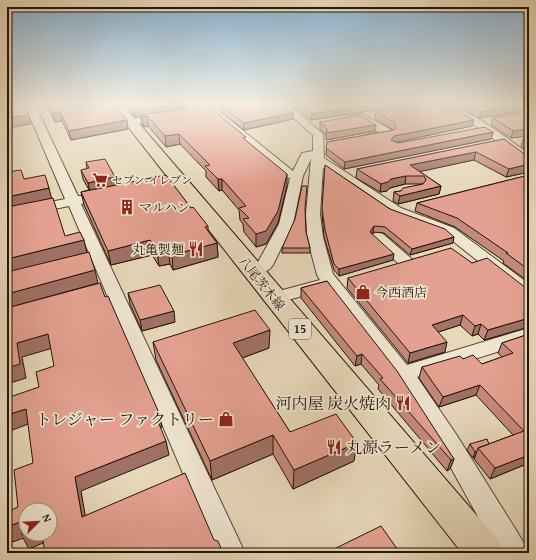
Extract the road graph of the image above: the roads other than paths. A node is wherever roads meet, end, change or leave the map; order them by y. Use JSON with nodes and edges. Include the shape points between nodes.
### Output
{"nodes":[{"id":1,"x":42,"y":131,"type":"edge"},
{"id":2,"x":136,"y":131,"type":"edge"},
{"id":3,"x":236,"y":131,"type":"edge"},
{"id":4,"x":314,"y":131,"type":"edge"},
{"id":5,"x":386,"y":131,"type":"edge"},
{"id":6,"x":490,"y":131,"type":"edge"},
{"id":7,"x":358,"y":139,"type":"edge"},
{"id":8,"x":522,"y":142,"type":"edge"},
{"id":9,"x":508,"y":143,"type":"junction"},
{"id":10,"x":490,"y":145,"type":"edge"},
{"id":11,"x":320,"y":151,"type":"junction"},
{"id":12,"x":529,"y":160,"type":"edge"},
{"id":13,"x":357,"y":172,"type":"edge"},
{"id":14,"x":342,"y":175,"type":"junction"},
{"id":15,"x":297,"y":176,"type":"junction"},
{"id":16,"x":394,"y":195,"type":"edge"},
{"id":17,"x":97,"y":197,"type":"edge"},
{"id":18,"x":377,"y":199,"type":"junction"},
{"id":19,"x":74,"y":202,"type":"junction"},
{"id":20,"x":417,"y":205,"type":"edge"},
{"id":21,"x":395,"y":211,"type":"junction"},
{"id":22,"x":7,"y":215,"type":"edge"},
{"id":23,"x":378,"y":237,"type":"edge"},
{"id":24,"x":469,"y":245,"type":"junction"},
{"id":25,"x":448,"y":251,"type":"edge"},
{"id":26,"x":407,"y":263,"type":"edge"},
{"id":27,"x":252,"y":271,"type":"junction"},
{"id":28,"x":337,"y":283,"type":"junction"},
{"id":29,"x":529,"y":293,"type":"edge"},
{"id":30,"x":274,"y":298,"type":"junction"},
{"id":31,"x":529,"y":335,"type":"edge"},
{"id":32,"x":403,"y":374,"type":"junction"},
{"id":33,"x":231,"y":553,"type":"edge"},
{"id":34,"x":484,"y":553,"type":"edge"},
{"id":35,"x":514,"y":553,"type":"edge"}],
"edges":[{"from":1,"to":19,"type":"street"},
{"from":2,"to":27,"type":"main road","name":"八尾茨木線","number":"15","via":[[172,181]]},
{"from":3,"to":15,"type":"street","via":[[288,174]]},
{"from":4,"to":11,"type":"street","via":[[318,134]]},
{"from":5,"to":7,"type":"street","via":[[389,133]]},
{"from":6,"to":9,"type":"street"},
{"from":8,"to":9,"type":"street"},
{"from":9,"to":10,"type":"street"},
{"from":9,"to":12,"type":"street"},
{"from":11,"to":14,"type":"street"},
{"from":11,"to":15,"type":"street","via":[[306,155]]},
{"from":11,"to":28,"type":"street","via":[[313,214],[315,237],[325,275]]},
{"from":13,"to":14,"type":"street"},
{"from":14,"to":18,"type":"street"},
{"from":15,"to":27,"type":"street","via":[[286,224],[265,264]]},
{"from":16,"to":18,"type":"street"},
{"from":17,"to":19,"type":"street"},
{"from":18,"to":21,"type":"street"},
{"from":19,"to":22,"type":"street"},
{"from":19,"to":33,"type":"street","via":[[91,259],[104,290]]},
{"from":20,"to":21,"type":"street"},
{"from":21,"to":24,"type":"street","via":[[449,231]]},
{"from":23,"to":26,"type":"street"},
{"from":24,"to":25,"type":"street"},
{"from":24,"to":29,"type":"street"},
{"from":27,"to":30,"type":"main road","name":"八尾茨木線","number":"15"},
{"from":28,"to":30,"type":"street"},
{"from":28,"to":32,"type":"street"},
{"from":30,"to":34,"type":"main road","name":"八尾茨木線","number":"15"},
{"from":31,"to":32,"type":"street"},
{"from":32,"to":35,"type":"street","via":[[448,441]]}]}
